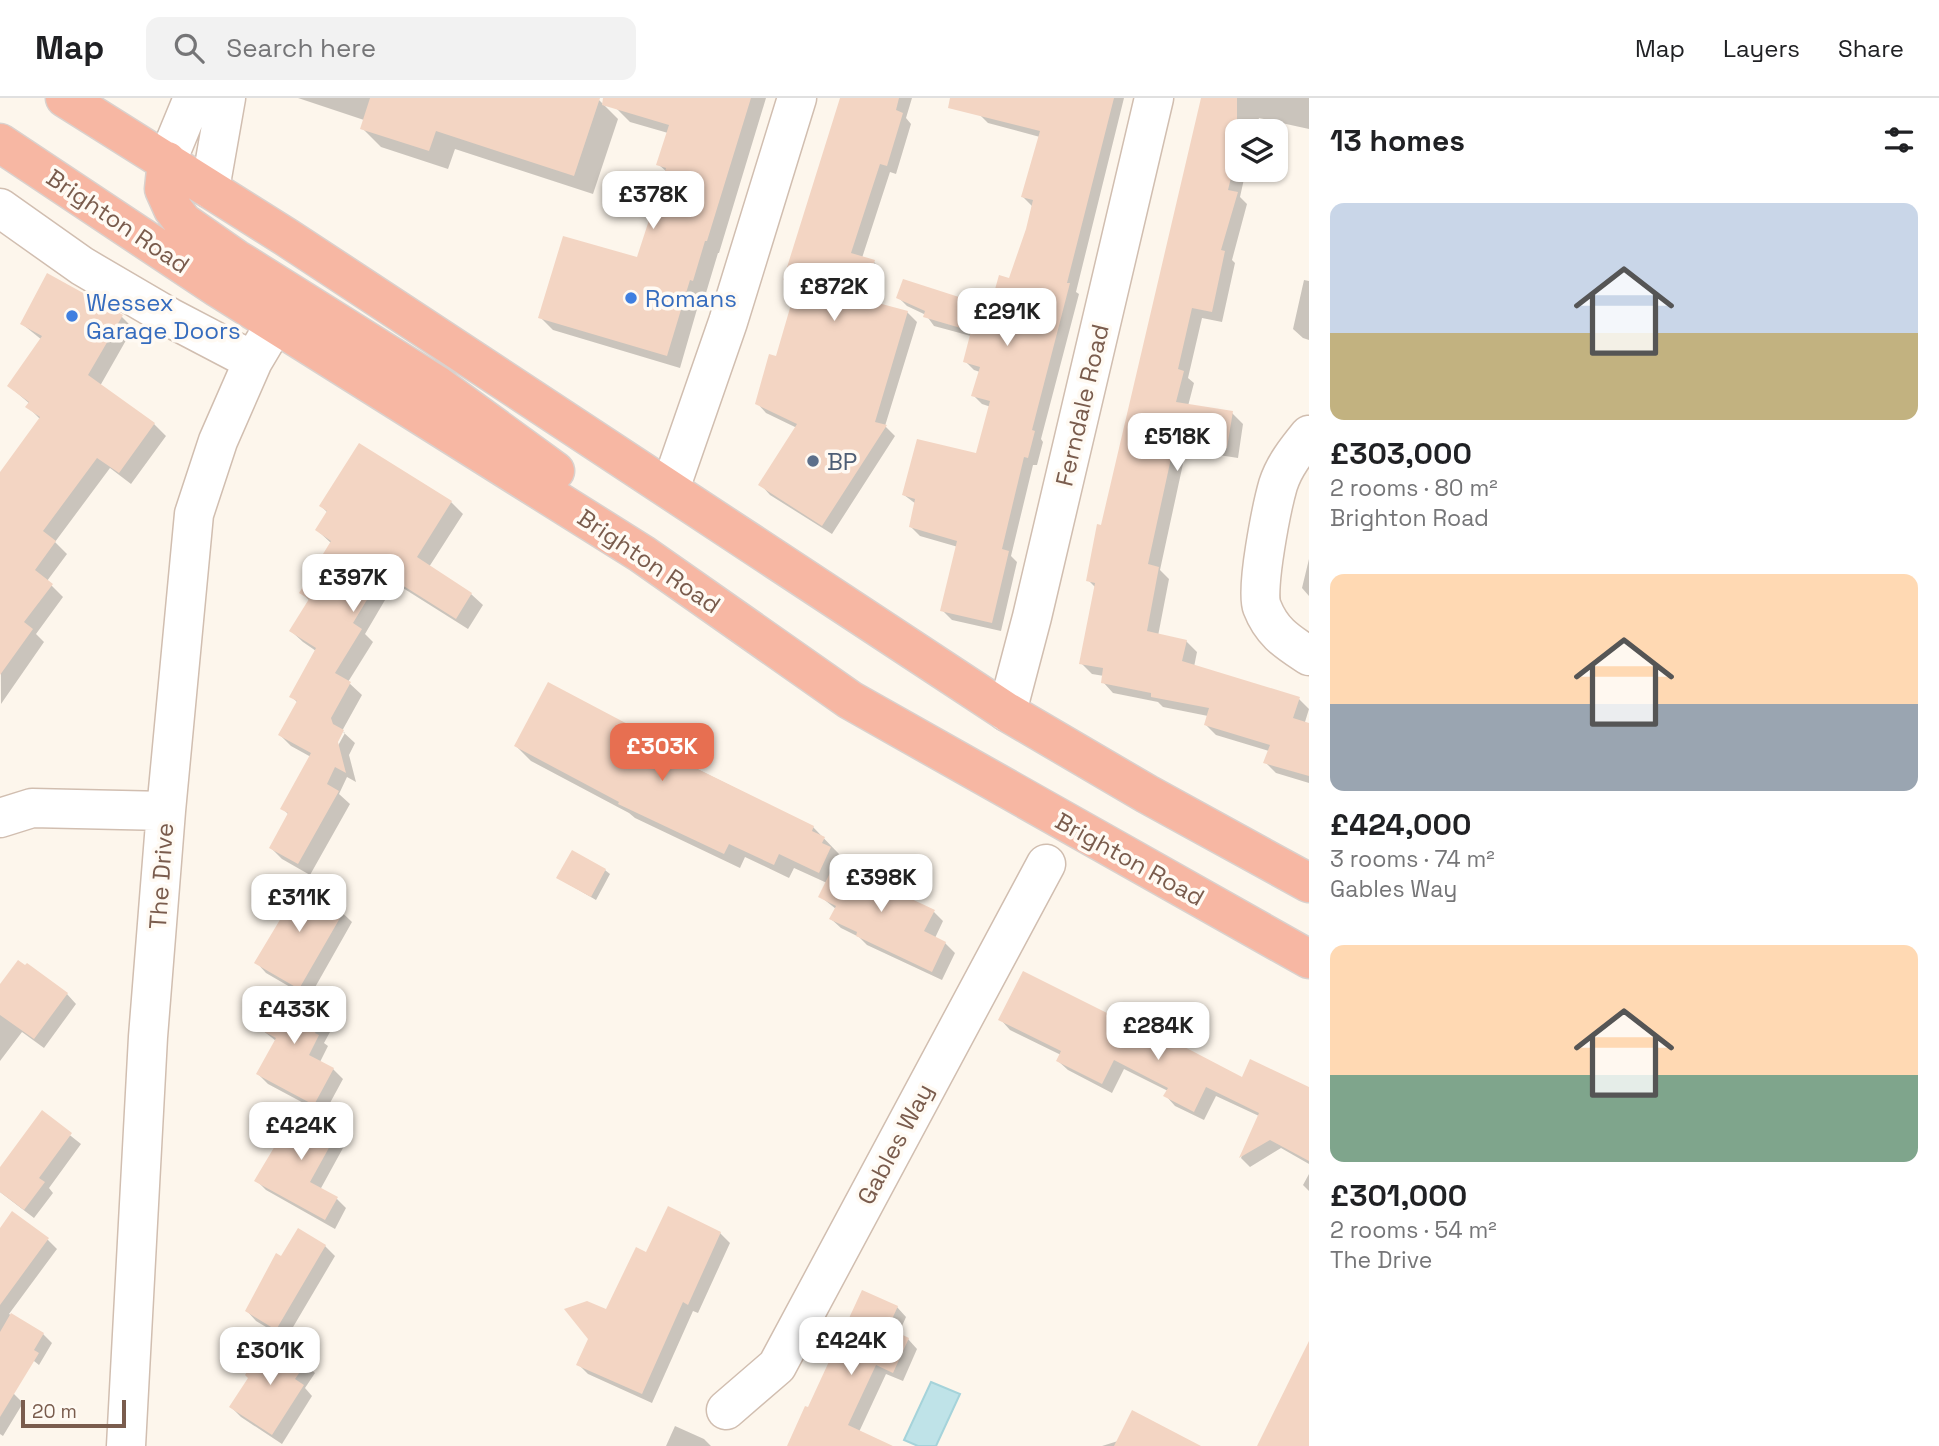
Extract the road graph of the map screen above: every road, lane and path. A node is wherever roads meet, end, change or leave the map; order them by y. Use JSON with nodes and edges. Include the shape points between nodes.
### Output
{"nodes":[{"id":1,"x":65,"y":98,"type":"edge"},
{"id":2,"x":193,"y":98,"type":"edge"},
{"id":3,"x":226,"y":98,"type":"edge"},
{"id":4,"x":797,"y":98,"type":"edge"},
{"id":5,"x":1154,"y":98,"type":"edge"},
{"id":6,"x":0,"y":143,"type":"edge"},
{"id":7,"x":167,"y":161,"type":"junction"},
{"id":8,"x":210,"y":189,"type":"junction"},
{"id":9,"x":0,"y":208,"type":"edge"},
{"id":10,"x":275,"y":324,"type":"junction"},
{"id":11,"x":253,"y":360,"type":"junction"},
{"id":12,"x":1309,"y":435,"type":"edge"},
{"id":13,"x":670,"y":489,"type":"junction"},
{"id":14,"x":642,"y":554,"type":"junction"},
{"id":15,"x":1309,"y":656,"type":"edge"},
{"id":16,"x":1007,"y":712,"type":"junction"},
{"id":17,"x":166,"y":811,"type":"junction"},
{"id":18,"x":0,"y":818,"type":"edge"},
{"id":19,"x":1046,"y":864,"type":"dead end"},
{"id":20,"x":1309,"y":883,"type":"edge"},
{"id":21,"x":1309,"y":959,"type":"edge"},
{"id":22,"x":726,"y":1410,"type":"dead end"},
{"id":23,"x":125,"y":1446,"type":"edge"}],
"edges":[{"from":1,"to":7,"type":"highway"},
{"from":2,"to":7,"type":"street"},
{"from":3,"to":8,"type":"street"},
{"from":4,"to":13,"type":"street","via":[[728,322]]},
{"from":5,"to":16,"type":"street","name":"Ferndale Road"},
{"from":6,"to":10,"type":"highway","name":"Brighton Road"},
{"from":7,"to":8,"type":"highway"},
{"from":7,"to":14,"type":"highway","via":[[164,189],[183,222],[437,385],[585,492]]},
{"from":8,"to":13,"type":"highway"},
{"from":9,"to":11,"type":"street","via":[[82,266]]},
{"from":10,"to":11,"type":"street","name":"The Drive"},
{"from":10,"to":14,"type":"highway","name":"Brighton Road"},
{"from":11,"to":17,"type":"street","name":"The Drive","via":[[218,440],[194,514]]},
{"from":12,"to":15,"type":"street","via":[[1292,455],[1279,485],[1260,605],[1275,633]]},
{"from":13,"to":16,"type":"highway"},
{"from":14,"to":21,"type":"highway","name":"Brighton Road","via":[[850,700]]},
{"from":16,"to":20,"type":"highway"},
{"from":17,"to":18,"type":"street","via":[[32,808]]},
{"from":17,"to":23,"type":"street","name":"The Drive"},
{"from":19,"to":22,"type":"street","name":"Gables Way","via":[[777,1366]]}]}
